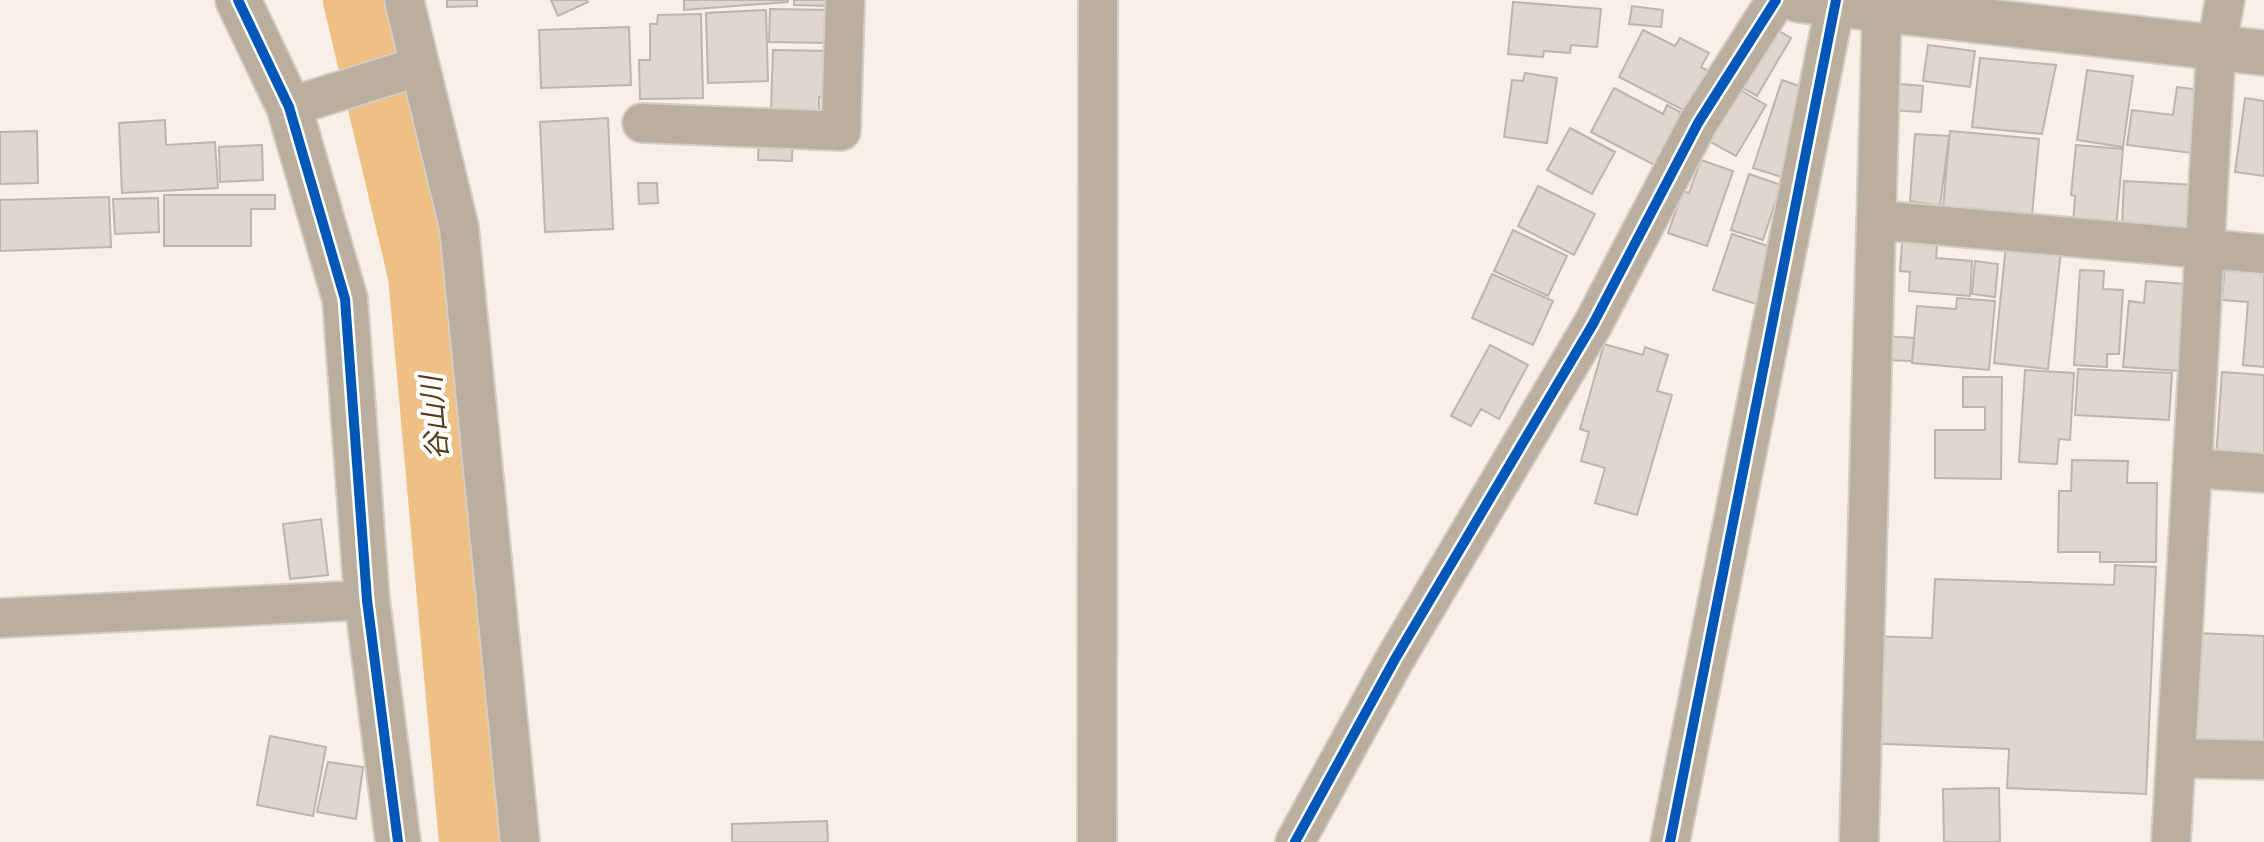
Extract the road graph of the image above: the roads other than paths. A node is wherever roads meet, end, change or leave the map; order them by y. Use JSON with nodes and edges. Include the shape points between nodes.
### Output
{"nodes":[{"id":1,"x":238,"y":0,"type":"edge"},
{"id":2,"x":404,"y":0,"type":"edge"},
{"id":3,"x":845,"y":0,"type":"edge"},
{"id":4,"x":1098,"y":0,"type":"edge"},
{"id":5,"x":1776,"y":0,"type":"edge"},
{"id":6,"x":2225,"y":0,"type":"edge"},
{"id":7,"x":1823,"y":1,"type":"edge"},
{"id":8,"x":1882,"y":9,"type":"junction"},
{"id":9,"x":2216,"y":49,"type":"junction"},
{"id":10,"x":2264,"y":53,"type":"edge"},
{"id":11,"x":418,"y":66,"type":"junction"},
{"id":12,"x":290,"y":106,"type":"junction"},
{"id":13,"x":642,"y":123,"type":"dead end"},
{"id":14,"x":1876,"y":220,"type":"junction"},
{"id":15,"x":2205,"y":248,"type":"junction"},
{"id":16,"x":2264,"y":254,"type":"edge"},
{"id":17,"x":2192,"y":468,"type":"junction"},
{"id":18,"x":2264,"y":473,"type":"edge"},
{"id":19,"x":367,"y":600,"type":"junction"},
{"id":20,"x":0,"y":618,"type":"edge"},
{"id":21,"x":2176,"y":758,"type":"junction"},
{"id":22,"x":2264,"y":760,"type":"edge"},
{"id":23,"x":398,"y":842,"type":"edge"},
{"id":24,"x":520,"y":842,"type":"edge"},
{"id":25,"x":1097,"y":842,"type":"edge"},
{"id":26,"x":1295,"y":842,"type":"edge"},
{"id":27,"x":1670,"y":842,"type":"edge"},
{"id":28,"x":1859,"y":842,"type":"edge"},
{"id":29,"x":2171,"y":842,"type":"edge"}],
"edges":[{"from":1,"to":12,"type":"street"},
{"from":2,"to":11,"type":"street"},
{"from":3,"to":13,"type":"street","via":[[841,131]]},
{"from":4,"to":25,"type":"street"},
{"from":5,"to":26,"type":"street","via":[[1698,123],[1593,324],[1395,659]]},
{"from":6,"to":9,"type":"street"},
{"from":7,"to":8,"type":"street"},
{"from":7,"to":27,"type":"street"},
{"from":8,"to":9,"type":"street"},
{"from":8,"to":14,"type":"street"},
{"from":9,"to":10,"type":"street"},
{"from":9,"to":15,"type":"street"},
{"from":11,"to":12,"type":"street"},
{"from":11,"to":24,"type":"street","via":[[459,227]]},
{"from":12,"to":19,"type":"street","via":[[345,299]]},
{"from":14,"to":15,"type":"street"},
{"from":14,"to":28,"type":"street"},
{"from":15,"to":16,"type":"street"},
{"from":15,"to":17,"type":"street"},
{"from":17,"to":18,"type":"street"},
{"from":17,"to":21,"type":"street"},
{"from":19,"to":20,"type":"street"},
{"from":19,"to":23,"type":"street"},
{"from":21,"to":22,"type":"street"},
{"from":21,"to":29,"type":"street"}]}
